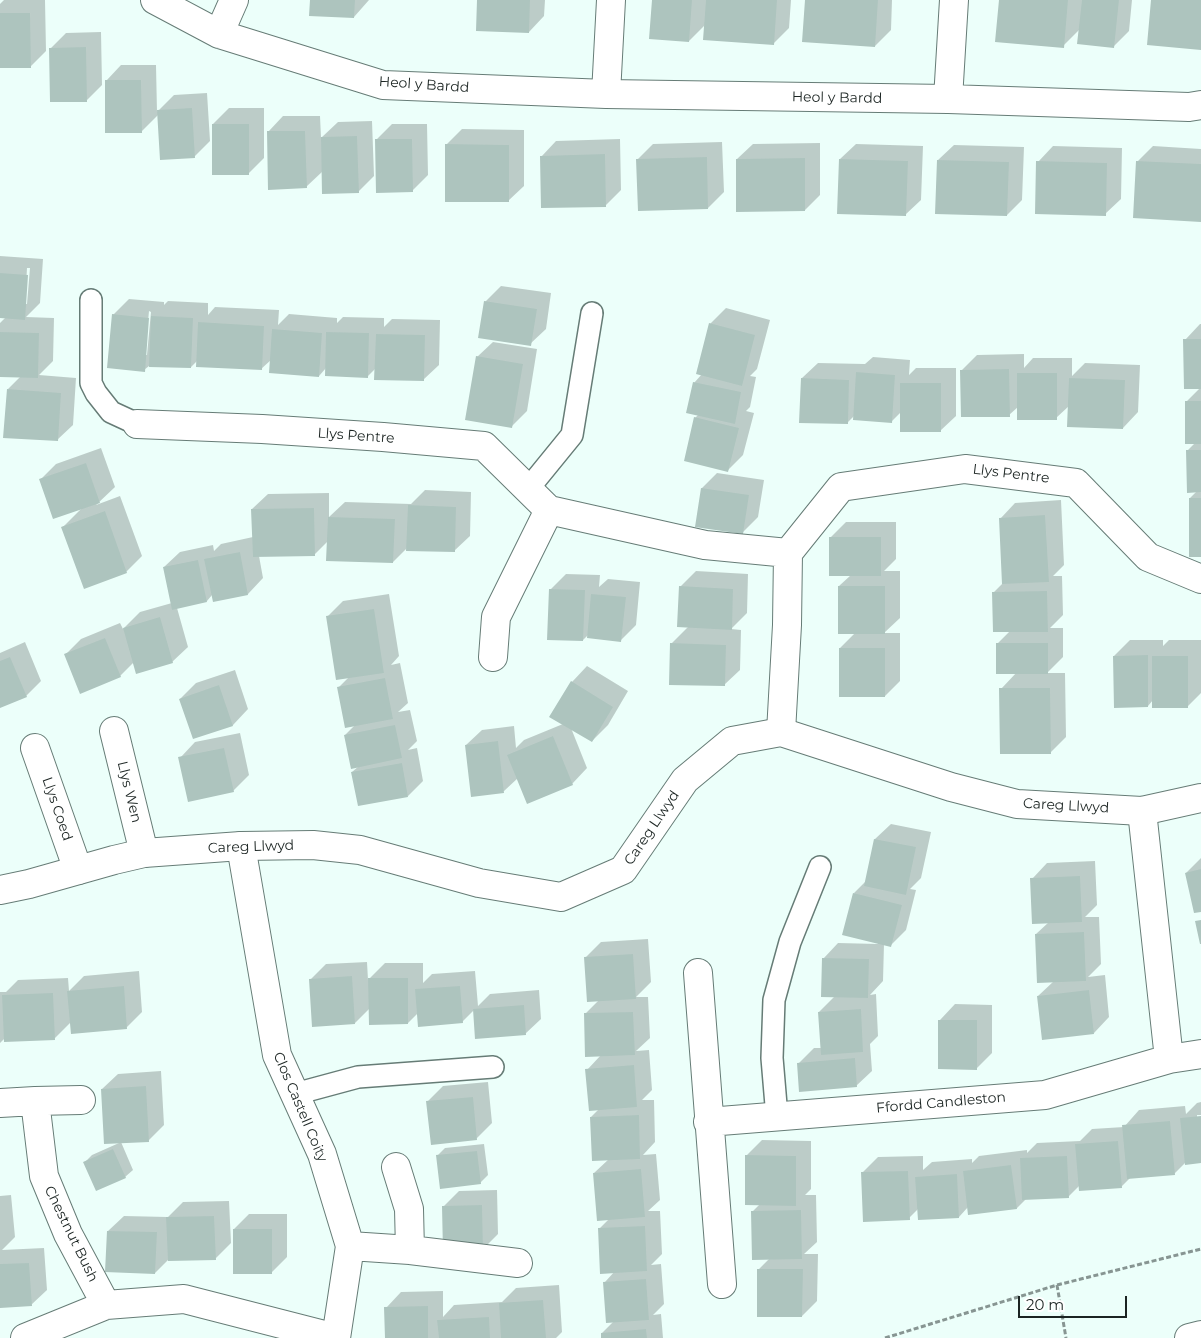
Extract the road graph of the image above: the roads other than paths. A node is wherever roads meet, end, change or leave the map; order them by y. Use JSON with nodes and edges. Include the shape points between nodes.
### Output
{"nodes":[{"id":1,"x":154,"y":0,"type":"edge"},
{"id":2,"x":234,"y":0,"type":"edge"},
{"id":3,"x":612,"y":0,"type":"edge"},
{"id":4,"x":954,"y":0,"type":"edge"},
{"id":5,"x":219,"y":34,"type":"junction"},
{"id":6,"x":606,"y":94,"type":"junction"},
{"id":7,"x":948,"y":99,"type":"junction"},
{"id":8,"x":1201,"y":105,"type":"edge"},
{"id":9,"x":91,"y":300,"type":"dead end"},
{"id":10,"x":592,"y":313,"type":"dead end"},
{"id":11,"x":137,"y":424,"type":"joint"},
{"id":12,"x":528,"y":489,"type":"junction"},
{"id":13,"x":550,"y":510,"type":"junction"},
{"id":14,"x":788,"y":553,"type":"junction"},
{"id":15,"x":1201,"y":579,"type":"edge"},
{"id":16,"x":493,"y":657,"type":"dead end"},
{"id":17,"x":114,"y":731,"type":"dead end"},
{"id":18,"x":781,"y":732,"type":"junction"},
{"id":19,"x":35,"y":748,"type":"dead end"},
{"id":20,"x":1201,"y":798,"type":"edge"},
{"id":21,"x":1142,"y":811,"type":"junction"},
{"id":22,"x":240,"y":846,"type":"junction"},
{"id":23,"x":144,"y":853,"type":"junction"},
{"id":24,"x":820,"y":867,"type":"dead end"},
{"id":25,"x":78,"y":870,"type":"junction"},
{"id":26,"x":0,"y":890,"type":"edge"},
{"id":27,"x":698,"y":973,"type":"dead end"},
{"id":28,"x":1201,"y":1054,"type":"edge"},
{"id":29,"x":1169,"y":1059,"type":"junction"},
{"id":30,"x":493,"y":1068,"type":"dead end"},
{"id":31,"x":295,"y":1094,"type":"junction"},
{"id":32,"x":81,"y":1100,"type":"dead end"},
{"id":33,"x":35,"y":1101,"type":"junction"},
{"id":34,"x":0,"y":1103,"type":"edge"},
{"id":35,"x":777,"y":1117,"type":"junction"},
{"id":36,"x":708,"y":1122,"type":"junction"},
{"id":37,"x":396,"y":1167,"type":"dead end"},
{"id":38,"x":350,"y":1246,"type":"junction"},
{"id":39,"x":410,"y":1250,"type":"junction"},
{"id":40,"x":518,"y":1263,"type":"dead end"},
{"id":41,"x":722,"y":1284,"type":"dead end"},
{"id":42,"x":106,"y":1305,"type":"junction"},
{"id":43,"x":1201,"y":1335,"type":"edge"},
{"id":44,"x":25,"y":1338,"type":"edge"},
{"id":45,"x":336,"y":1338,"type":"edge"},
{"id":46,"x":1189,"y":1338,"type":"edge"}],
"edges":[{"from":1,"to":5,"type":"street","name":"Heol y Bardd"},
{"from":2,"to":5,"type":"street"},
{"from":3,"to":6,"type":"street"},
{"from":4,"to":7,"type":"street"},
{"from":5,"to":6,"type":"street","name":"Heol y Bardd","via":[[383,85]]},
{"from":6,"to":7,"type":"street","name":"Heol y Bardd"},
{"from":7,"to":8,"type":"street","name":"Heol y Bardd"},
{"from":9,"to":11,"type":"lane","via":[[91,382],[111,412]]},
{"from":10,"to":12,"type":"lane","via":[[572,435]]},
{"from":11,"to":12,"type":"street","name":"Llys Pentre","via":[[262,429],[484,446]]},
{"from":12,"to":13,"type":"street","name":"Llys Pentre"},
{"from":13,"to":14,"type":"street","via":[[705,545]]},
{"from":13,"to":16,"type":"street","via":[[496,617]]},
{"from":14,"to":15,"type":"street","name":"Llys Pentre","via":[[841,487],[965,469],[1076,483],[1148,557]]},
{"from":14,"to":18,"type":"street"},
{"from":17,"to":23,"type":"street","name":"Llys Wen"},
{"from":18,"to":21,"type":"street","name":"Careg Llwyd","via":[[951,787],[1017,804]]},
{"from":18,"to":22,"type":"street","name":"Careg Llwyd","via":[[732,741],[685,780],[623,870],[561,897],[480,883],[360,850],[313,845]]},
{"from":19,"to":25,"type":"street","name":"Llys Coed"},
{"from":20,"to":21,"type":"street","name":"Careg Llwyd"},
{"from":21,"to":29,"type":"street"},
{"from":22,"to":23,"type":"street","name":"Careg Llwyd"},
{"from":22,"to":31,"type":"street","name":"Clos Castell Coity","via":[[276,1055]]},
{"from":23,"to":25,"type":"street","name":"Careg Llwyd"},
{"from":24,"to":35,"type":"lane","via":[[790,942],[774,1000],[772,1058]]},
{"from":25,"to":26,"type":"street","name":"Careg Llwyd"},
{"from":27,"to":36,"type":"street"},
{"from":28,"to":29,"type":"street","name":"Ffordd Candleston"},
{"from":29,"to":35,"type":"street","name":"Ffordd Candleston","via":[[1046,1095]]},
{"from":30,"to":31,"type":"lane","via":[[358,1076]]},
{"from":31,"to":38,"type":"street","name":"Clos Castell Coity","via":[[322,1154]]},
{"from":32,"to":33,"type":"street"},
{"from":33,"to":34,"type":"street"},
{"from":33,"to":42,"type":"street","name":"Chestnut Bush","via":[[44,1176],[68,1234]]},
{"from":35,"to":36,"type":"street","name":"Ffordd Candleston"},
{"from":36,"to":41,"type":"street"},
{"from":37,"to":39,"type":"street","via":[[409,1209]]},
{"from":38,"to":39,"type":"street"},
{"from":38,"to":45,"type":"street","name":"Clos Castell Coity"},
{"from":39,"to":40,"type":"street"},
{"from":42,"to":44,"type":"street"},
{"from":42,"to":45,"type":"street","via":[[184,1299]]},
{"from":43,"to":46,"type":"street"}]}
